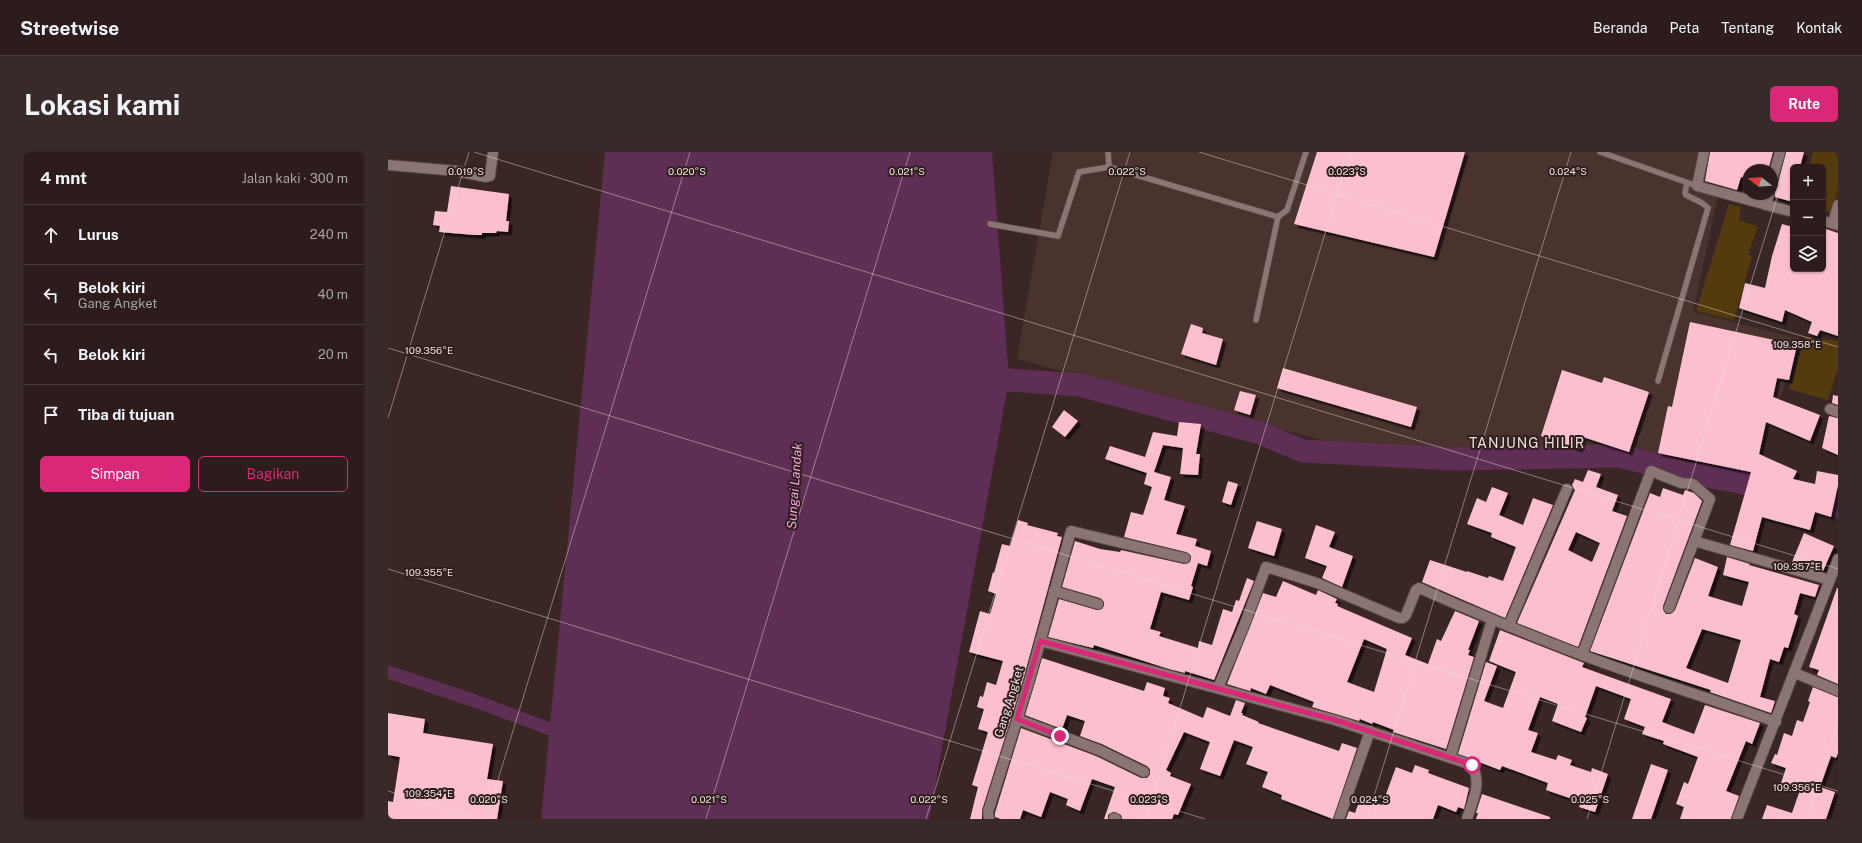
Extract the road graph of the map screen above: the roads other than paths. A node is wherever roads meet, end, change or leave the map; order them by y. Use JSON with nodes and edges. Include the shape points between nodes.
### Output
{"nodes":[{"id":1,"x":493,"y":152,"type":"edge"},
{"id":2,"x":1108,"y":152,"type":"edge"},
{"id":3,"x":1306,"y":152,"type":"edge"},
{"id":4,"x":1600,"y":152,"type":"edge"},
{"id":5,"x":1704,"y":152,"type":"edge"},
{"id":6,"x":1780,"y":152,"type":"edge"},
{"id":7,"x":1777,"y":164,"type":"edge"},
{"id":8,"x":388,"y":165,"type":"edge"},
{"id":9,"x":1109,"y":167,"type":"junction"},
{"id":10,"x":1692,"y":185,"type":"junction"},
{"id":11,"x":1767,"y":200,"type":"edge"},
{"id":12,"x":1766,"y":205,"type":"junction"},
{"id":13,"x":1838,"y":205,"type":"edge"},
{"id":14,"x":1790,"y":211,"type":"edge"},
{"id":15,"x":1278,"y":217,"type":"junction"},
{"id":16,"x":1826,"y":221,"type":"edge"},
{"id":17,"x":990,"y":224,"type":"dead end"},
{"id":18,"x":1836,"y":224,"type":"edge"},
{"id":19,"x":1256,"y":320,"type":"dead end"},
{"id":20,"x":1658,"y":381,"type":"dead end"},
{"id":21,"x":1567,"y":489,"type":"dead end"},
{"id":22,"x":1694,"y":541,"type":"junction"},
{"id":23,"x":1185,"y":558,"type":"dead end"},
{"id":24,"x":1838,"y":559,"type":"edge"},
{"id":25,"x":1830,"y":580,"type":"junction"},
{"id":26,"x":1054,"y":591,"type":"junction"},
{"id":27,"x":1098,"y":604,"type":"dead end"},
{"id":28,"x":1669,"y":608,"type":"dead end"},
{"id":29,"x":1492,"y":620,"type":"junction"},
{"id":30,"x":1509,"y":625,"type":"junction"},
{"id":31,"x":1040,"y":641,"type":"junction"},
{"id":32,"x":1582,"y":655,"type":"junction"},
{"id":33,"x":1795,"y":673,"type":"junction"},
{"id":34,"x":1218,"y":688,"type":"junction"},
{"id":35,"x":1838,"y":691,"type":"edge"},
{"id":36,"x":1017,"y":719,"type":"junction"},
{"id":37,"x":1776,"y":722,"type":"junction"},
{"id":38,"x":1370,"y":731,"type":"junction"},
{"id":39,"x":1450,"y":758,"type":"junction"},
{"id":40,"x":1144,"y":772,"type":"dead end"},
{"id":41,"x":989,"y":819,"type":"edge"},
{"id":42,"x":1339,"y":819,"type":"edge"},
{"id":43,"x":1467,"y":819,"type":"edge"},
{"id":44,"x":1737,"y":819,"type":"edge"}],
"edges":[{"from":1,"to":8,"type":"street","via":[[492,170],[490,176],[486,177],[457,171]]},
{"from":2,"to":9,"type":"lane"},
{"from":3,"to":15,"type":"lane","via":[[1287,210]]},
{"from":4,"to":10,"type":"lane"},
{"from":5,"to":10,"type":"street"},
{"from":6,"to":7,"type":"street"},
{"from":9,"to":15,"type":"lane"},
{"from":9,"to":17,"type":"lane","via":[[1080,172],[1058,236]]},
{"from":10,"to":12,"type":"street"},
{"from":10,"to":20,"type":"lane","via":[[1686,195],[1708,208]]},
{"from":11,"to":12,"type":"street"},
{"from":12,"to":14,"type":"street"},
{"from":13,"to":18,"type":"street"},
{"from":15,"to":19,"type":"lane"},
{"from":16,"to":18,"type":"street"},
{"from":21,"to":30,"type":"street"},
{"from":22,"to":25,"type":"street"},
{"from":22,"to":28,"type":"street"},
{"from":22,"to":32,"type":"street","via":[[1710,498],[1693,484],[1681,483],[1651,471]]},
{"from":23,"to":26,"type":"street","name":"Gang Angket","via":[[1071,531]]},
{"from":24,"to":25,"type":"street"},
{"from":25,"to":33,"type":"street"},
{"from":26,"to":27,"type":"street"},
{"from":26,"to":31,"type":"street","name":"Gang Angket"},
{"from":29,"to":30,"type":"street"},
{"from":29,"to":34,"type":"street","via":[[1420,588],[1416,590],[1406,615],[1399,618],[1317,583],[1266,567]]},
{"from":29,"to":39,"type":"street"},
{"from":30,"to":32,"type":"street"},
{"from":31,"to":34,"type":"street"},
{"from":31,"to":36,"type":"street","name":"Gang Angket"},
{"from":32,"to":37,"type":"street"},
{"from":33,"to":35,"type":"street"},
{"from":33,"to":37,"type":"street"},
{"from":34,"to":38,"type":"street"},
{"from":36,"to":40,"type":"street","via":[[1099,750]]},
{"from":36,"to":41,"type":"street","name":"Gang Angket","via":[[988,812]]},
{"from":37,"to":44,"type":"street"},
{"from":38,"to":39,"type":"street"},
{"from":38,"to":42,"type":"street"},
{"from":39,"to":43,"type":"street","via":[[1472,765],[1477,775],[1478,785]]}]}
